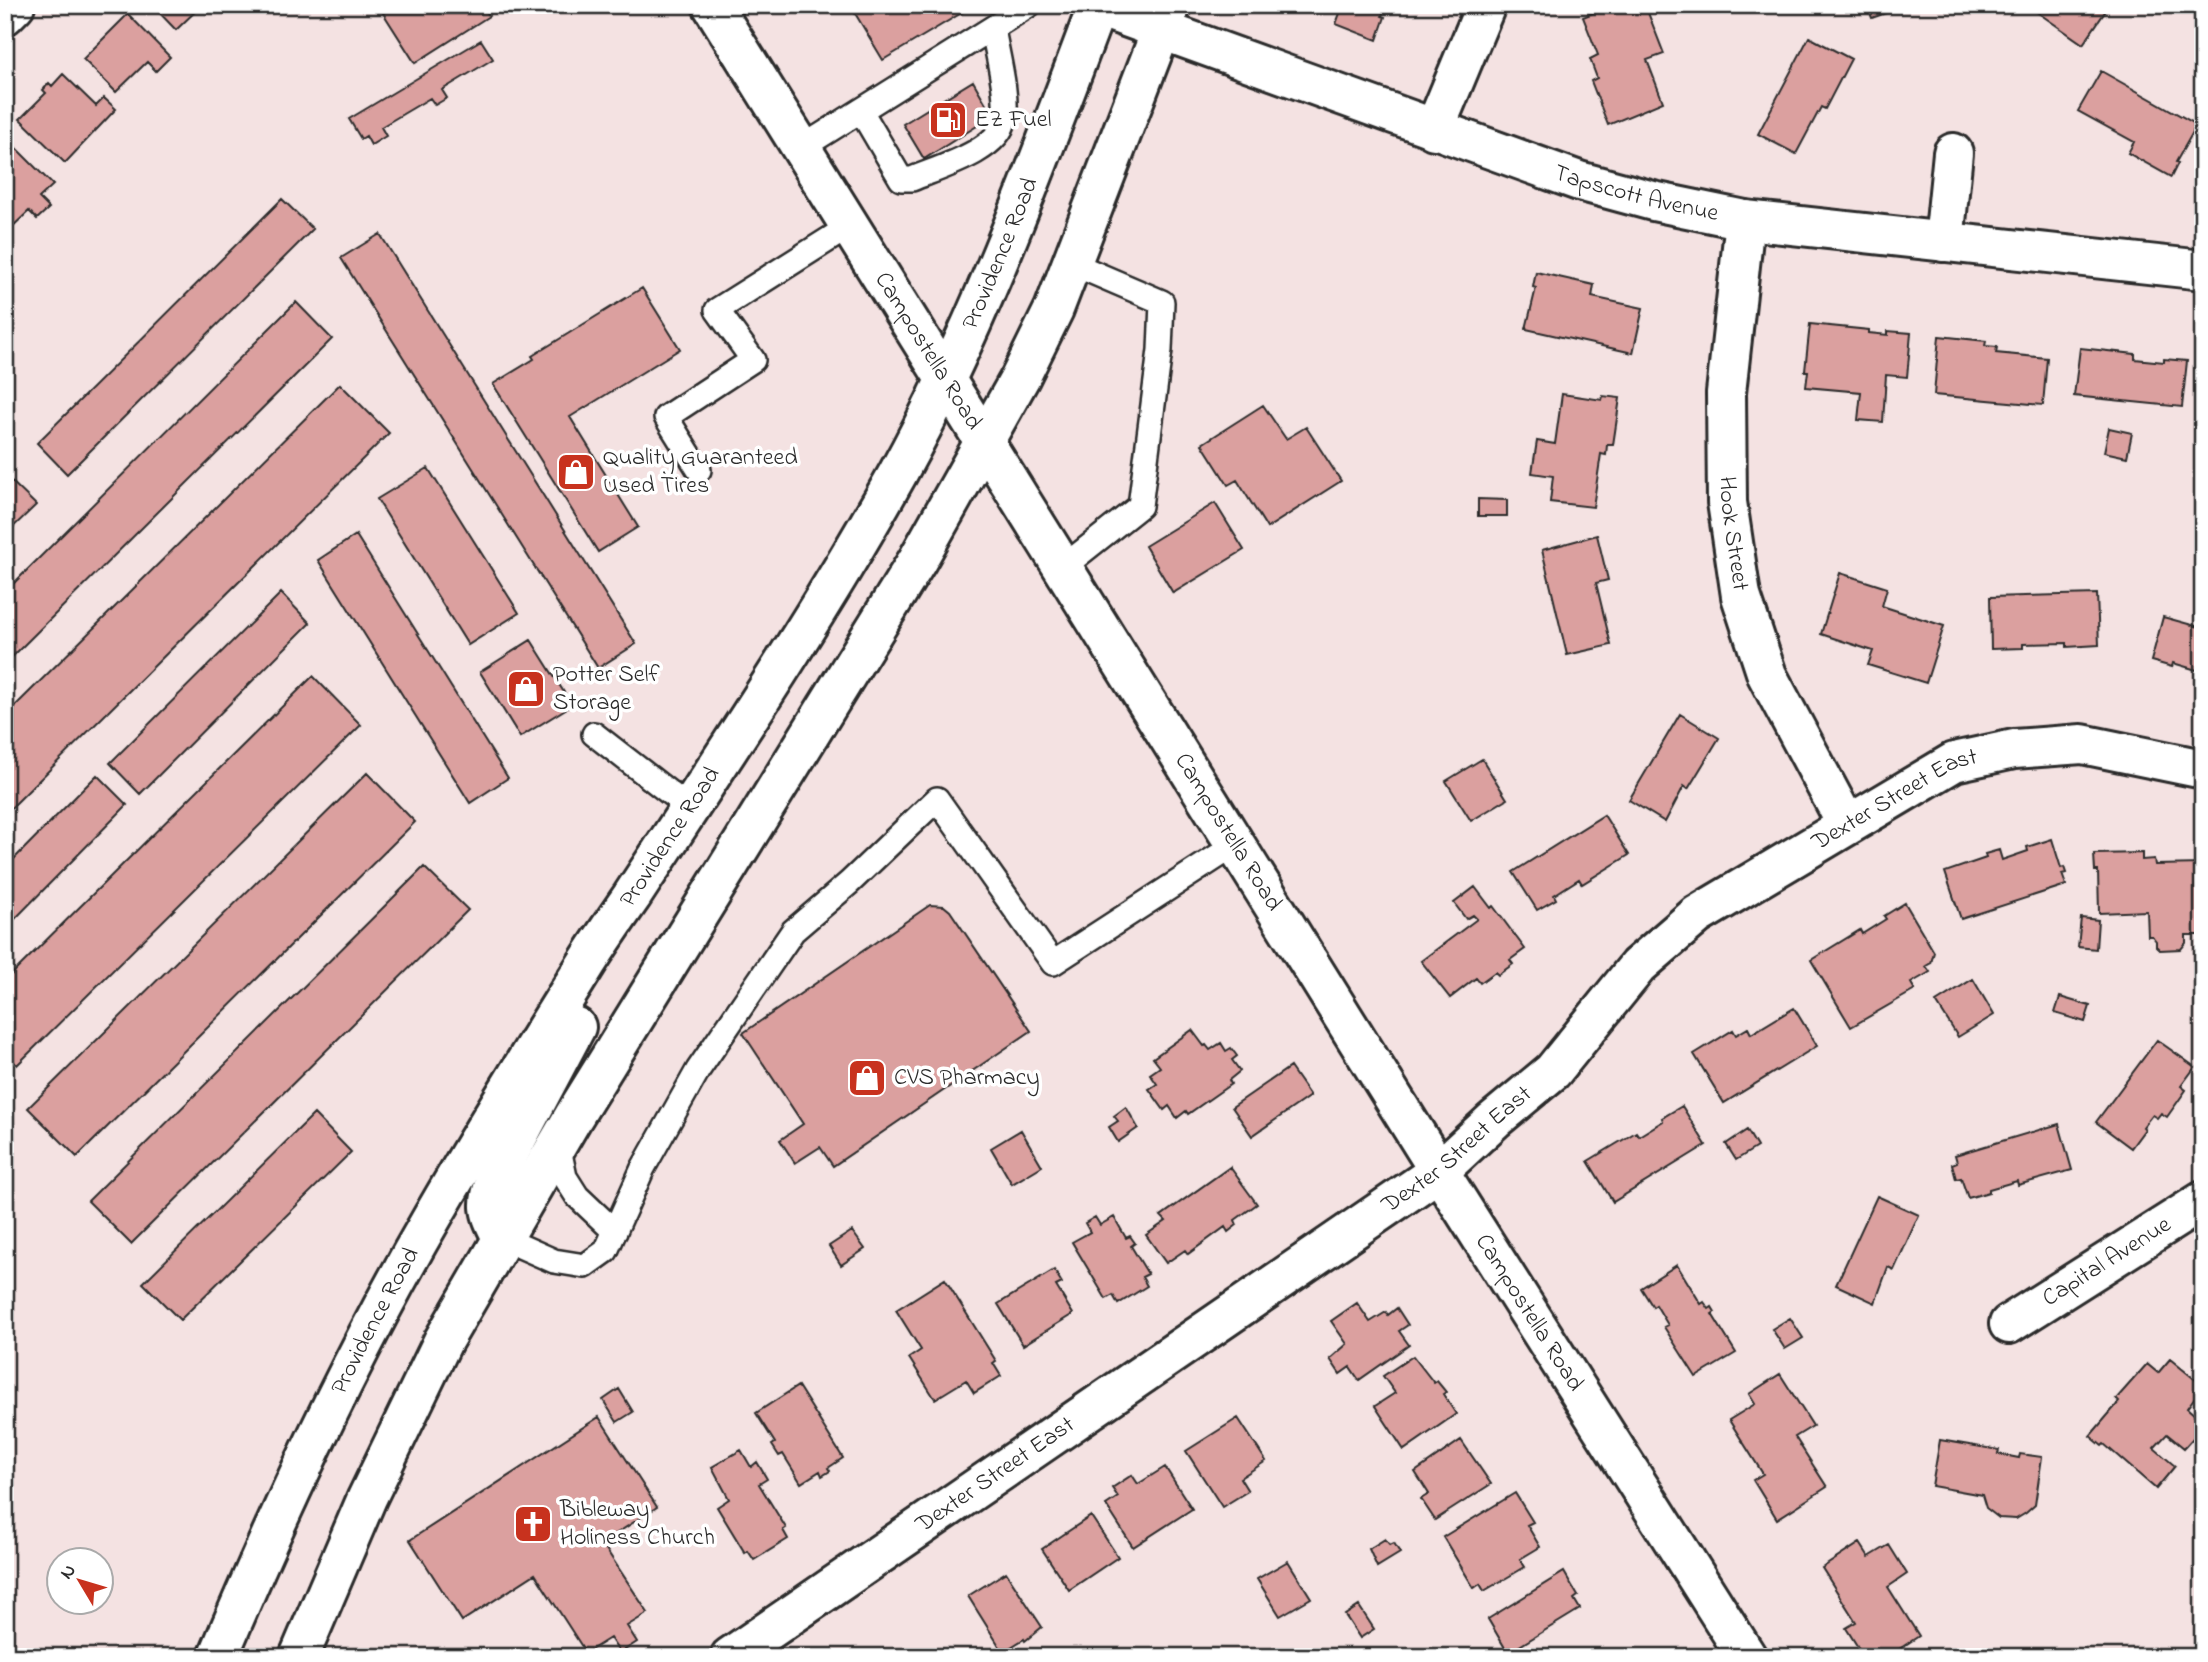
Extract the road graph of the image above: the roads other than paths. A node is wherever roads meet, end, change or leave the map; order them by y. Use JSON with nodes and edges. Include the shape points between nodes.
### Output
{"nodes":[{"id":1,"x":15,"y":5,"type":"edge"},
{"id":2,"x":712,"y":5,"type":"edge"},
{"id":3,"x":1030,"y":5,"type":"edge"},
{"id":4,"x":1486,"y":5,"type":"edge"},
{"id":5,"x":1097,"y":6,"type":"edge"},
{"id":6,"x":5,"y":15,"type":"edge"},
{"id":7,"x":1167,"y":18,"type":"edge"},
{"id":8,"x":993,"y":29,"type":"junction"},
{"id":9,"x":861,"y":111,"type":"junction"},
{"id":10,"x":1434,"y":130,"type":"junction"},
{"id":11,"x":801,"y":148,"type":"junction"},
{"id":12,"x":1953,"y":153,"type":"dead end"},
{"id":13,"x":1745,"y":220,"type":"junction"},
{"id":14,"x":850,"y":226,"type":"junction"},
{"id":15,"x":1944,"y":242,"type":"junction"},
{"id":16,"x":1071,"y":263,"type":"junction"},
{"id":17,"x":2203,"y":270,"type":"edge"},
{"id":18,"x":946,"y":380,"type":"junction"},
{"id":19,"x":985,"y":443,"type":"junction"},
{"id":20,"x":699,"y":470,"type":"dead end"},
{"id":21,"x":1062,"y":569,"type":"junction"},
{"id":22,"x":594,"y":734,"type":"dead end"},
{"id":23,"x":2203,"y":769,"type":"edge"},
{"id":24,"x":689,"y":808,"type":"junction"},
{"id":25,"x":1847,"y":825,"type":"junction"},
{"id":26,"x":1235,"y":845,"type":"junction"},
{"id":27,"x":587,"y":962,"type":"junction"},
{"id":28,"x":558,"y":1143,"type":"junction"},
{"id":29,"x":1439,"y":1171,"type":"junction"},
{"id":30,"x":2203,"y":1201,"type":"edge"},
{"id":31,"x":615,"y":1232,"type":"junction"},
{"id":32,"x":502,"y":1238,"type":"junction"},
{"id":33,"x":2009,"y":1324,"type":"dead end"},
{"id":34,"x":218,"y":1657,"type":"edge"},
{"id":35,"x":299,"y":1657,"type":"edge"},
{"id":36,"x":730,"y":1657,"type":"edge"},
{"id":37,"x":1747,"y":1657,"type":"edge"}],
"edges":[{"from":1,"to":6,"type":"main road"},
{"from":2,"to":11,"type":"main road","name":"Campostella Road"},
{"from":3,"to":8,"type":"lane"},
{"from":4,"to":10,"type":"main road"},
{"from":5,"to":7,"type":"main road","name":"Tapscott Avenue"},
{"from":5,"to":18,"type":"main road","name":"Providence Road","via":[[999,263]]},
{"from":7,"to":10,"type":"main road","name":"Tapscott Avenue"},
{"from":7,"to":16,"type":"main road"},
{"from":8,"to":9,"type":"lane"},
{"from":8,"to":9,"type":"lane","via":[[1004,121],[997,136],[980,149],[912,179],[901,179]]},
{"from":9,"to":11,"type":"lane"},
{"from":10,"to":13,"type":"main road","name":"Tapscott Avenue","via":[[1579,181]]},
{"from":11,"to":14,"type":"main road","name":"Campostella Road"},
{"from":12,"to":15,"type":"main road"},
{"from":13,"to":15,"type":"main road","name":"Tapscott Avenue"},
{"from":13,"to":25,"type":"main road","name":"Hook Street","via":[[1726,393],[1727,502],[1741,596],[1767,675]]},
{"from":14,"to":18,"type":"main road","name":"Campostella Road"},
{"from":14,"to":20,"type":"lane","via":[[717,310],[753,360],[666,417]]},
{"from":15,"to":17,"type":"main road","name":"Tapscott Avenue"},
{"from":16,"to":19,"type":"main road","via":[[1054,309]]},
{"from":16,"to":21,"type":"lane","via":[[1162,302],[1140,506]]},
{"from":18,"to":19,"type":"main road","name":"Campostella Road"},
{"from":18,"to":24,"type":"main road","name":"Providence Road","via":[[858,543]]},
{"from":19,"to":21,"type":"main road","name":"Campostella Road"},
{"from":19,"to":28,"type":"main road"},
{"from":21,"to":26,"type":"main road","name":"Campostella Road"},
{"from":22,"to":24,"type":"lane"},
{"from":23,"to":25,"type":"main road","name":"Dexter Street East","via":[[2081,744],[2014,749],[1954,762]]},
{"from":24,"to":27,"type":"main road","name":"Providence Road"},
{"from":25,"to":29,"type":"main road","name":"Dexter Street East","via":[[1697,915],[1638,966],[1553,1071]]},
{"from":26,"to":29,"type":"main road","name":"Campostella Road"},
{"from":26,"to":31,"type":"lane","via":[[1054,963],[937,799],[793,931],[698,1070],[643,1168]]},
{"from":27,"to":32,"type":"main road","via":[[576,1027],[489,1199],[490,1214]]},
{"from":27,"to":34,"type":"main road","name":"Providence Road","via":[[432,1218],[376,1320],[304,1465]]},
{"from":28,"to":31,"type":"lane","via":[[565,1177],[577,1196]]},
{"from":28,"to":32,"type":"main road"},
{"from":29,"to":36,"type":"main road","name":"Dexter Street East"},
{"from":29,"to":37,"type":"main road","name":"Campostella Road"},
{"from":30,"to":33,"type":"main road","name":"Capital Avenue"},
{"from":31,"to":32,"type":"lane","via":[[606,1251],[584,1266],[554,1261]]},
{"from":32,"to":35,"type":"main road","via":[[408,1413]]}]}
